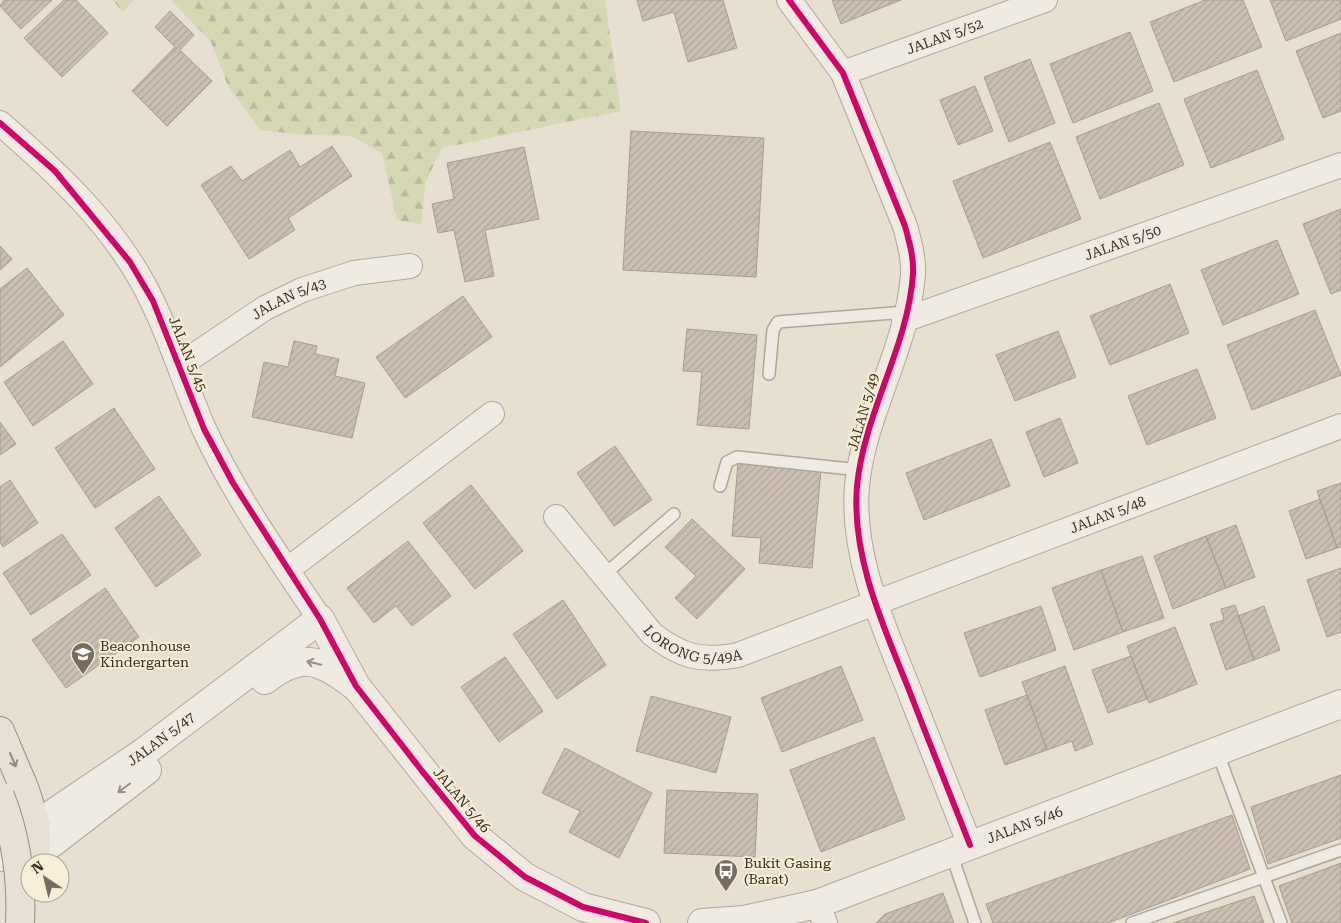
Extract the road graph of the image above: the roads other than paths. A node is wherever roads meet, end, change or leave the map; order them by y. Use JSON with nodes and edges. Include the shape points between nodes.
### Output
{"nodes":[{"id":1,"x":789,"y":0,"type":"edge"},
{"id":2,"x":1045,"y":0,"type":"edge"},
{"id":3,"x":843,"y":73,"type":"junction"},
{"id":4,"x":0,"y":123,"type":"edge"},
{"id":5,"x":1341,"y":164,"type":"edge"},
{"id":6,"x":410,"y":266,"type":"dead end"},
{"id":7,"x":905,"y":316,"type":"junction"},
{"id":8,"x":180,"y":365,"type":"junction"},
{"id":9,"x":769,"y":374,"type":"dead end"},
{"id":10,"x":492,"y":414,"type":"dead end"},
{"id":11,"x":1341,"y":426,"type":"edge"},
{"id":12,"x":860,"y":470,"type":"junction"},
{"id":13,"x":720,"y":486,"type":"dead end"},
{"id":14,"x":674,"y":514,"type":"dead end"},
{"id":15,"x":556,"y":517,"type":"dead end"},
{"id":16,"x":287,"y":570,"type":"junction"},
{"id":17,"x":604,"y":575,"type":"junction"},
{"id":18,"x":875,"y":604,"type":"junction"},
{"id":19,"x":320,"y":620,"type":"junction"},
{"id":20,"x":356,"y":686,"type":"junction"},
{"id":21,"x":1341,"y":704,"type":"edge"},
{"id":22,"x":0,"y":731,"type":"edge"},
{"id":23,"x":1217,"y":751,"type":"junction"},
{"id":24,"x":13,"y":793,"type":"edge"},
{"id":25,"x":0,"y":816,"type":"edge"},
{"id":26,"x":36,"y":825,"type":"junction"},
{"id":27,"x":960,"y":849,"type":"junction"},
{"id":28,"x":1341,"y":850,"type":"edge"},
{"id":29,"x":35,"y":853,"type":"edge"},
{"id":30,"x":43,"y":853,"type":"edge"},
{"id":31,"x":0,"y":857,"type":"edge"},
{"id":32,"x":1264,"y":878,"type":"junction"},
{"id":33,"x":31,"y":903,"type":"edge"},
{"id":34,"x":821,"y":914,"type":"edge"},
{"id":35,"x":20,"y":923,"type":"edge"},
{"id":36,"x":28,"y":923,"type":"edge"},
{"id":37,"x":646,"y":923,"type":"edge"},
{"id":38,"x":702,"y":923,"type":"edge"},
{"id":39,"x":975,"y":923,"type":"edge"},
{"id":40,"x":1132,"y":923,"type":"edge"},
{"id":41,"x":1281,"y":923,"type":"edge"}],
"edges":[{"from":1,"to":3,"type":"street","name":"JALAN 5/49"},
{"from":2,"to":3,"type":"street","name":"JALAN 5/52"},
{"from":3,"to":7,"type":"street","name":"JALAN 5/49","via":[[905,226],[913,274]]},
{"from":4,"to":8,"type":"street","name":"JALAN 5/45","via":[[55,171],[130,262],[153,301]]},
{"from":5,"to":7,"type":"street","name":"JALAN 5/50"},
{"from":6,"to":8,"type":"street","name":"JALAN 5/43","via":[[354,273],[302,290],[264,308]]},
{"from":7,"to":9,"type":"lane","via":[[778,322],[773,330]]},
{"from":7,"to":12,"type":"street","name":"JALAN 5/49","via":[[864,442]]},
{"from":8,"to":16,"type":"street","name":"JALAN 5/45","via":[[204,429]]},
{"from":10,"to":16,"type":"street"},
{"from":11,"to":18,"type":"street","name":"JALAN 5/48"},
{"from":12,"to":13,"type":"lane","via":[[736,457],[727,462]]},
{"from":12,"to":18,"type":"street","name":"JALAN 5/49","via":[[858,534]]},
{"from":14,"to":17,"type":"lane"},
{"from":15,"to":17,"type":"street","name":"LORONG 5/49A"},
{"from":16,"to":19,"type":"street","name":"JALAN 5/45"},
{"from":17,"to":18,"type":"street","name":"LORONG 5/49A","via":[[652,634],[670,648],[690,656],[715,660],[738,655]]},
{"from":18,"to":27,"type":"street","name":"JALAN 5/49"},
{"from":19,"to":20,"type":"street","name":"JALAN 5/46"},
{"from":19,"to":26,"type":"street","name":"JALAN 5/47","via":[[144,752]]},
{"from":20,"to":30,"type":"street","name":"JALAN 5/47","one_way":true,"via":[[314,662],[289,663]]},
{"from":20,"to":37,"type":"street","name":"JALAN 5/46","via":[[475,836],[501,860],[525,877],[583,907]]},
{"from":21,"to":23,"type":"street","name":"JALAN 5/46"},
{"from":22,"to":24,"type":"main road","one_way":true},
{"from":23,"to":27,"type":"street","name":"JALAN 5/46"},
{"from":23,"to":32,"type":"lane"},
{"from":24,"to":25,"type":"main road","via":[[24,803],[15,815]]},
{"from":24,"to":26,"type":"main road"},
{"from":24,"to":35,"type":"main road","bridge":true,"via":[[9,819],[22,894]]},
{"from":26,"to":29,"type":"main road"},
{"from":26,"to":31,"type":"street","name":"JALAN 5/47"},
{"from":27,"to":34,"type":"street","name":"JALAN 5/46"},
{"from":27,"to":39,"type":"lane"},
{"from":28,"to":32,"type":"lane"},
{"from":32,"to":40,"type":"lane"},
{"from":32,"to":41,"type":"lane"},
{"from":33,"to":36,"type":"main road"},
{"from":34,"to":38,"type":"street","name":"JALAN 5/46"}]}
